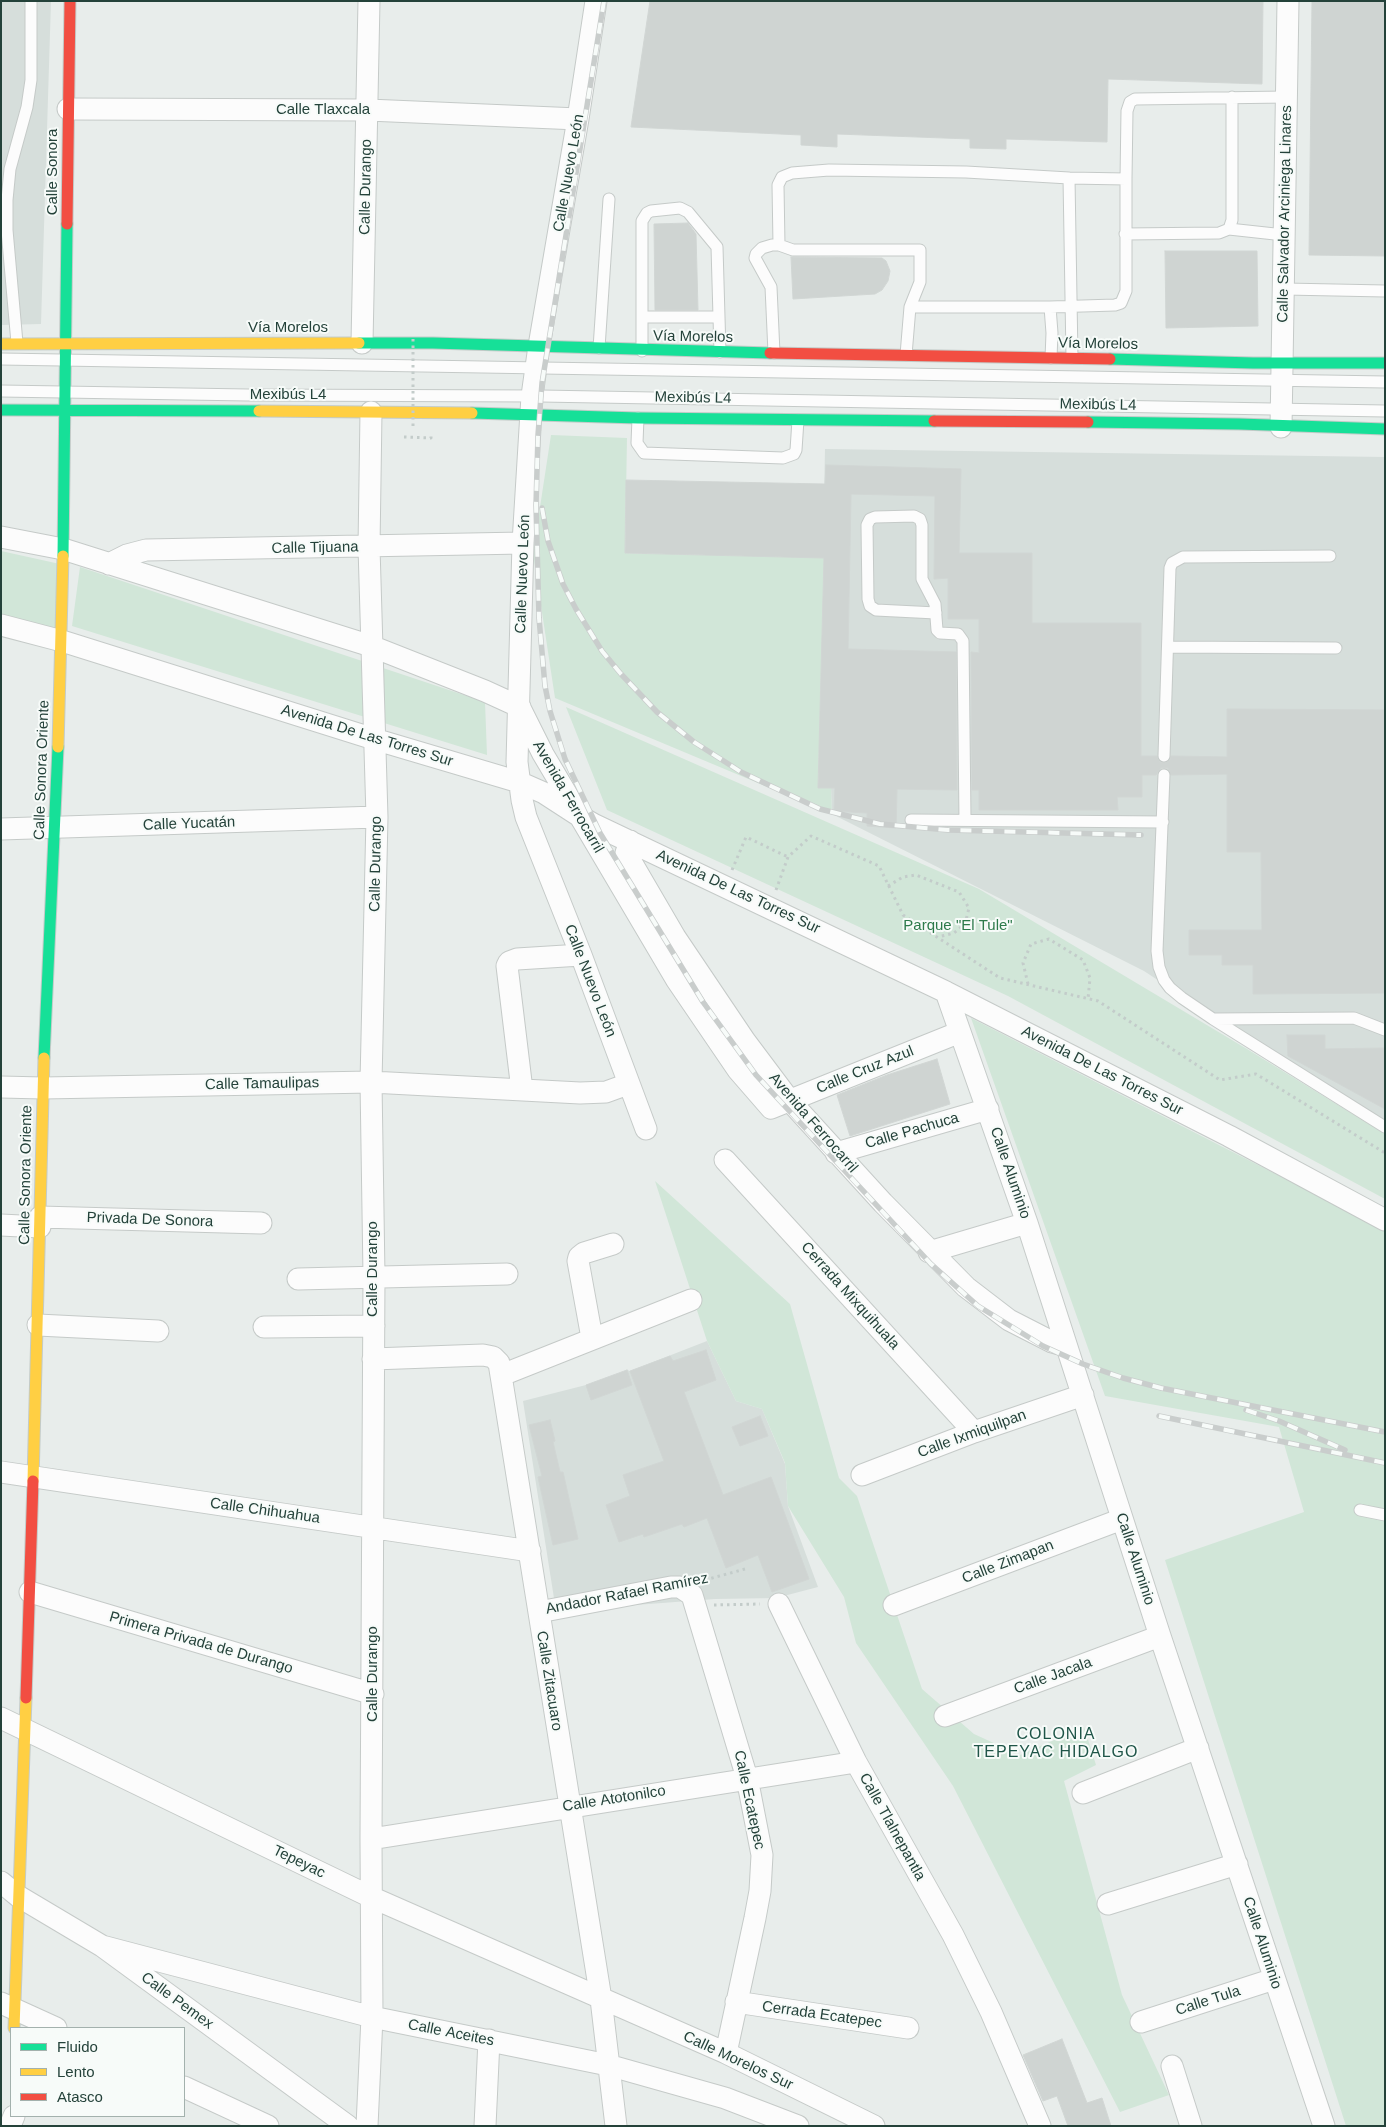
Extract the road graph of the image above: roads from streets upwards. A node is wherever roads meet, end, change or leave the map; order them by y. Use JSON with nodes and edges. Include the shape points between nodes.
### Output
{"nodes":[{"id":1,"x":70,"y":1,"type":"edge"},
{"id":2,"x":369,"y":1,"type":"edge"},
{"id":3,"x":596,"y":1,"type":"edge"},
{"id":4,"x":1288,"y":1,"type":"edge"},
{"id":5,"x":68,"y":109,"type":"junction"},
{"id":6,"x":368,"y":110,"type":"junction"},
{"id":7,"x":578,"y":119,"type":"junction"},
{"id":8,"x":67,"y":342,"type":"junction"},
{"id":9,"x":362,"y":343,"type":"junction"},
{"id":10,"x":1,"y":344,"type":"edge"},
{"id":11,"x":539,"y":346,"type":"junction"},
{"id":12,"x":1385,"y":363,"type":"edge"},
{"id":13,"x":1282,"y":372,"type":"junction"},
{"id":14,"x":531,"y":405,"type":"junction"},
{"id":15,"x":1,"y":410,"type":"edge"},
{"id":16,"x":66,"y":411,"type":"junction"},
{"id":17,"x":371,"y":412,"type":"junction"},
{"id":18,"x":1281,"y":418,"type":"junction"},
{"id":19,"x":1385,"y":429,"type":"edge"},
{"id":20,"x":1,"y":537,"type":"edge"},
{"id":21,"x":523,"y":543,"type":"junction"},
{"id":22,"x":369,"y":547,"type":"junction"},
{"id":23,"x":63,"y":549,"type":"junction"},
{"id":24,"x":109,"y":564,"type":"junction"},
{"id":25,"x":1,"y":624,"type":"edge"},
{"id":26,"x":62,"y":641,"type":"junction"},
{"id":27,"x":371,"y":646,"type":"junction"},
{"id":28,"x":520,"y":707,"type":"junction"},
{"id":29,"x":374,"y":739,"type":"junction"},
{"id":30,"x":519,"y":782,"type":"junction"},
{"id":31,"x":377,"y":817,"type":"junction"},
{"id":32,"x":581,"y":818,"type":"junction"},
{"id":33,"x":55,"y":829,"type":"junction"},
{"id":34,"x":1,"y":830,"type":"edge"},
{"id":35,"x":630,"y":841,"type":"junction"},
{"id":36,"x":581,"y":955,"type":"junction"},
{"id":37,"x":946,"y":992,"type":"junction"},
{"id":38,"x":960,"y":1032,"type":"junction"},
{"id":39,"x":371,"y":1082,"type":"junction"},
{"id":40,"x":628,"y":1084,"type":"junction"},
{"id":41,"x":1,"y":1087,"type":"edge"},
{"id":42,"x":43,"y":1088,"type":"junction"},
{"id":43,"x":522,"y":1090,"type":"junction"},
{"id":44,"x":780,"y":1104,"type":"junction"},
{"id":45,"x":988,"y":1109,"type":"junction"},
{"id":46,"x":646,"y":1129,"type":"dead end"},
{"id":47,"x":836,"y":1153,"type":"junction"},
{"id":48,"x":725,"y":1160,"type":"dead end"},
{"id":49,"x":1385,"y":1220,"type":"edge"},
{"id":50,"x":40,"y":1222,"type":"junction"},
{"id":51,"x":261,"y":1223,"type":"dead end"},
{"id":52,"x":1027,"y":1223,"type":"junction"},
{"id":53,"x":1,"y":1225,"type":"edge"},
{"id":54,"x":613,"y":1244,"type":"dead end"},
{"id":55,"x":929,"y":1252,"type":"junction"},
{"id":56,"x":507,"y":1274,"type":"dead end"},
{"id":57,"x":374,"y":1276,"type":"junction"},
{"id":58,"x":298,"y":1279,"type":"dead end"},
{"id":59,"x":691,"y":1300,"type":"dead end"},
{"id":60,"x":38,"y":1324,"type":"junction"},
{"id":61,"x":374,"y":1326,"type":"junction"},
{"id":62,"x":264,"y":1327,"type":"dead end"},
{"id":63,"x":158,"y":1331,"type":"dead end"},
{"id":64,"x":592,"y":1338,"type":"junction"},
{"id":65,"x":1066,"y":1346,"type":"junction"},
{"id":66,"x":373,"y":1359,"type":"junction"},
{"id":67,"x":502,"y":1375,"type":"junction"},
{"id":68,"x":1083,"y":1395,"type":"junction"},
{"id":69,"x":974,"y":1432,"type":"junction"},
{"id":70,"x":1,"y":1472,"type":"edge"},
{"id":71,"x":862,"y":1475,"type":"dead end"},
{"id":72,"x":32,"y":1478,"type":"junction"},
{"id":73,"x":1122,"y":1519,"type":"junction"},
{"id":74,"x":374,"y":1526,"type":"junction"},
{"id":75,"x":530,"y":1550,"type":"junction"},
{"id":76,"x":680,"y":1587,"type":"joint"},
{"id":77,"x":30,"y":1592,"type":"junction"},
{"id":78,"x":779,"y":1604,"type":"road end"},
{"id":79,"x":894,"y":1605,"type":"dead end"},
{"id":80,"x":539,"y":1612,"type":"junction"},
{"id":81,"x":1160,"y":1636,"type":"junction"},
{"id":82,"x":373,"y":1694,"type":"junction"},
{"id":83,"x":945,"y":1716,"type":"dead end"},
{"id":84,"x":1,"y":1718,"type":"edge"},
{"id":85,"x":24,"y":1728,"type":"junction"},
{"id":86,"x":1198,"y":1748,"type":"junction"},
{"id":87,"x":856,"y":1762,"type":"junction"},
{"id":88,"x":747,"y":1778,"type":"junction"},
{"id":89,"x":1083,"y":1792,"type":"dead end"},
{"id":90,"x":569,"y":1807,"type":"junction"},
{"id":91,"x":371,"y":1839,"type":"junction"},
{"id":92,"x":1236,"y":1864,"type":"junction"},
{"id":93,"x":1,"y":1882,"type":"edge"},
{"id":94,"x":18,"y":1896,"type":"junction"},
{"id":95,"x":371,"y":1897,"type":"junction"},
{"id":96,"x":1108,"y":1904,"type":"dead end"},
{"id":97,"x":9,"y":1921,"type":"edge"},
{"id":98,"x":102,"y":1946,"type":"junction"},
{"id":99,"x":1274,"y":1979,"type":"junction"},
{"id":100,"x":601,"y":1999,"type":"junction"},
{"id":101,"x":736,"y":2002,"type":"junction"},
{"id":102,"x":10,"y":2013,"type":"edge"},
{"id":103,"x":372,"y":2016,"type":"junction"},
{"id":104,"x":1141,"y":2022,"type":"dead end"},
{"id":105,"x":53,"y":2027,"type":"edge"},
{"id":106,"x":908,"y":2028,"type":"dead end"},
{"id":107,"x":489,"y":2040,"type":"junction"},
{"id":108,"x":726,"y":2053,"type":"junction"},
{"id":109,"x":608,"y":2065,"type":"junction"},
{"id":110,"x":1172,"y":2066,"type":"dead end"},
{"id":111,"x":185,"y":2087,"type":"edge"},
{"id":112,"x":268,"y":2126,"type":"edge"},
{"id":113,"x":348,"y":2126,"type":"edge"},
{"id":114,"x":367,"y":2126,"type":"edge"},
{"id":115,"x":485,"y":2126,"type":"edge"},
{"id":116,"x":616,"y":2126,"type":"edge"},
{"id":117,"x":798,"y":2126,"type":"edge"},
{"id":118,"x":874,"y":2126,"type":"edge"},
{"id":119,"x":1040,"y":2126,"type":"edge"},
{"id":120,"x":1191,"y":2126,"type":"edge"},
{"id":121,"x":1324,"y":2126,"type":"edge"}],
"edges":[{"from":1,"to":5,"type":"main road","name":"Calle Sonora"},
{"from":2,"to":6,"type":"street","name":"Calle Durango"},
{"from":3,"to":7,"type":"street","name":"Calle Nuevo León"},
{"from":4,"to":13,"type":"street","name":"Calle Salvador Arciniega Linares"},
{"from":5,"to":6,"type":"street","name":"Calle Tlaxcala"},
{"from":5,"to":8,"type":"main road","name":"Calle Sonora"},
{"from":6,"to":7,"type":"street","name":"Calle Tlaxcala"},
{"from":6,"to":9,"type":"street","name":"Calle Durango"},
{"from":7,"to":11,"type":"street","name":"Calle Nuevo León"},
{"from":8,"to":9,"type":"main road","name":"Vía Morelos"},
{"from":8,"to":10,"type":"main road","name":"Vía Morelos"},
{"from":8,"to":16,"type":"main road","name":"Calle Sonora Oriente"},
{"from":9,"to":11,"type":"main road","name":"Vía Morelos"},
{"from":11,"to":13,"type":"main road","name":"Vía Morelos","via":[[642,351],[1072,358]]},
{"from":11,"to":14,"type":"street","name":"Calle Nuevo León"},
{"from":12,"to":13,"type":"main road","name":"Vía Morelos"},
{"from":13,"to":18,"type":"street","name":"Calle Salvador Arciniega Linares"},
{"from":14,"to":17,"type":"main road"},
{"from":14,"to":18,"type":"main road","via":[[638,418],[1239,424]]},
{"from":14,"to":21,"type":"street","name":"Calle Nuevo León"},
{"from":15,"to":16,"type":"main road"},
{"from":16,"to":17,"type":"main road"},
{"from":16,"to":23,"type":"main road","name":"Calle Sonora Oriente"},
{"from":17,"to":22,"type":"street","name":"Calle Durango"},
{"from":18,"to":19,"type":"main road"},
{"from":20,"to":23,"type":"street"},
{"from":21,"to":22,"type":"street","name":"Calle Tijuana"},
{"from":21,"to":28,"type":"street","name":"Calle Nuevo León"},
{"from":22,"to":24,"type":"street","name":"Calle Tijuana","via":[[146,550]]},
{"from":22,"to":27,"type":"street","name":"Calle Durango"},
{"from":23,"to":24,"type":"street"},
{"from":23,"to":26,"type":"main road","name":"Calle Sonora Oriente"},
{"from":24,"to":27,"type":"street"},
{"from":25,"to":26,"type":"street","name":"Avenida De Las Torres Sur"},
{"from":26,"to":29,"type":"street","name":"Avenida De Las Torres Sur"},
{"from":26,"to":33,"type":"main road","name":"Calle Sonora Oriente"},
{"from":27,"to":28,"type":"street"},
{"from":27,"to":29,"type":"street","name":"Calle Durango"},
{"from":28,"to":30,"type":"street","name":"Calle Nuevo León","via":[[517,741]]},
{"from":28,"to":32,"type":"street","name":"Avenida Ferrocarril"},
{"from":29,"to":30,"type":"street","name":"Avenida De Las Torres Sur"},
{"from":29,"to":31,"type":"street","name":"Calle Durango"},
{"from":30,"to":32,"type":"street","name":"Avenida De Las Torres Sur","via":[[544,793]]},
{"from":30,"to":36,"type":"street","name":"Calle Nuevo León","via":[[526,817]]},
{"from":31,"to":33,"type":"street","name":"Calle Yucatán"},
{"from":31,"to":39,"type":"street","name":"Calle Durango"},
{"from":32,"to":35,"type":"street","name":"Avenida De Las Torres Sur"},
{"from":32,"to":44,"type":"street","name":"Avenida Ferrocarril","via":[[676,978],[738,1070]]},
{"from":33,"to":34,"type":"street","name":"Calle Yucatán"},
{"from":33,"to":42,"type":"main road","name":"Calle Sonora Oriente"},
{"from":35,"to":37,"type":"street","name":"Avenida De Las Torres Sur"},
{"from":35,"to":44,"type":"street","name":"Avenida Ferrocarril","via":[[626,853],[675,937],[745,1041]]},
{"from":36,"to":40,"type":"street","name":"Calle Nuevo León"},
{"from":36,"to":43,"type":"street","via":[[517,959],[507,966]]},
{"from":37,"to":38,"type":"street","name":"Calle Aluminio"},
{"from":37,"to":49,"type":"street","name":"Avenida De Las Torres Sur","via":[[1229,1136]]},
{"from":38,"to":44,"type":"street","name":"Calle Cruz Azul"},
{"from":38,"to":45,"type":"street","name":"Calle Aluminio"},
{"from":39,"to":42,"type":"street","name":"Calle Tamaulipas"},
{"from":39,"to":43,"type":"street","name":"Calle Tamaulipas"},
{"from":39,"to":57,"type":"street","name":"Calle Durango"},
{"from":40,"to":43,"type":"street","name":"Calle Tamaulipas","via":[[597,1092]]},
{"from":40,"to":46,"type":"street","name":"Calle Nuevo León"},
{"from":41,"to":42,"type":"street","name":"Calle Tamaulipas"},
{"from":42,"to":50,"type":"main road","name":"Calle Sonora Oriente"},
{"from":44,"to":47,"type":"street","name":"Avenida Ferrocarril"},
{"from":45,"to":47,"type":"street","name":"Calle Pachuca"},
{"from":45,"to":52,"type":"street","name":"Calle Aluminio"},
{"from":47,"to":55,"type":"street","name":"Avenida Ferrocarril"},
{"from":48,"to":69,"type":"street","name":"Cerrada Mixquihuala"},
{"from":50,"to":51,"type":"street","name":"Privada De Sonora"},
{"from":50,"to":53,"type":"street","name":"Privada De Sonora"},
{"from":50,"to":60,"type":"main road","name":"Calle Sonora Oriente"},
{"from":52,"to":55,"type":"street"},
{"from":52,"to":65,"type":"street","name":"Calle Aluminio"},
{"from":54,"to":64,"type":"street","via":[[584,1253],[578,1261]]},
{"from":55,"to":65,"type":"street","name":"Avenida Ferrocarril","via":[[966,1287],[1009,1320]]},
{"from":56,"to":57,"type":"street"},
{"from":57,"to":58,"type":"street"},
{"from":57,"to":61,"type":"street","name":"Calle Durango"},
{"from":59,"to":64,"type":"street"},
{"from":60,"to":63,"type":"street"},
{"from":60,"to":72,"type":"main road","name":"Calle Sonora Oriente"},
{"from":61,"to":62,"type":"street"},
{"from":61,"to":66,"type":"street","name":"Calle Durango"},
{"from":64,"to":67,"type":"street"},
{"from":65,"to":68,"type":"street","name":"Calle Aluminio"},
{"from":66,"to":67,"type":"street","name":"Calle Zitacuaro","via":[[488,1356],[499,1363]]},
{"from":66,"to":74,"type":"street","name":"Calle Durango"},
{"from":67,"to":75,"type":"street","name":"Calle Zitacuaro"},
{"from":68,"to":69,"type":"street","name":"Calle Ixmiquilpan"},
{"from":68,"to":73,"type":"street","name":"Calle Aluminio"},
{"from":69,"to":71,"type":"street","name":"Calle Ixmiquilpan"},
{"from":70,"to":72,"type":"street","name":"Calle Chihuahua"},
{"from":72,"to":74,"type":"street","name":"Calle Chihuahua"},
{"from":72,"to":77,"type":"main road","name":"Calle Sonora Oriente"},
{"from":73,"to":79,"type":"street","name":"Calle Zimapan"},
{"from":73,"to":81,"type":"street","name":"Calle Aluminio"},
{"from":74,"to":75,"type":"street","name":"Calle Chihuahua"},
{"from":74,"to":82,"type":"street","name":"Calle Durango"},
{"from":75,"to":80,"type":"street","name":"Calle Zitacuaro"},
{"from":76,"to":80,"type":"street","name":"Andador Rafael Ramírez"},
{"from":76,"to":88,"type":"street","name":"Calle Ecatepec","via":[[692,1595],[696,1605]]},
{"from":77,"to":82,"type":"street","name":"Primera Privada de Durango"},
{"from":77,"to":85,"type":"main road","name":"Calle Sonora Oriente"},
{"from":78,"to":87,"type":"street","name":"Calle Tlalnepantla"},
{"from":80,"to":90,"type":"street","name":"Calle Zitacuaro"},
{"from":81,"to":83,"type":"street","name":"Calle Jacala"},
{"from":81,"to":86,"type":"street","name":"Calle Aluminio"},
{"from":82,"to":91,"type":"street","name":"Calle Durango"},
{"from":84,"to":85,"type":"street","name":"Tepeyac"},
{"from":85,"to":94,"type":"main road","name":"Calle Sonora Oriente"},
{"from":85,"to":95,"type":"street","name":"Tepeyac"},
{"from":86,"to":89,"type":"street"},
{"from":86,"to":92,"type":"street","name":"Calle Aluminio"},
{"from":87,"to":88,"type":"street","name":"Calle Atotonilco"},
{"from":87,"to":119,"type":"street","name":"Calle Tlalnepantla","via":[[953,1934]]},
{"from":88,"to":90,"type":"street","name":"Calle Atotonilco"},
{"from":88,"to":101,"type":"street","name":"Calle Ecatepec","via":[[762,1855],[755,1918]]},
{"from":90,"to":91,"type":"street","name":"Calle Atotonilco"},
{"from":90,"to":100,"type":"street","name":"Calle Zitacuaro"},
{"from":91,"to":95,"type":"street","name":"Calle Durango"},
{"from":92,"to":96,"type":"street"},
{"from":92,"to":99,"type":"street","name":"Calle Aluminio"},
{"from":93,"to":94,"type":"street","name":"Calle Pemex"},
{"from":94,"to":97,"type":"main road","name":"Calle Sonora Oriente"},
{"from":94,"to":98,"type":"street","name":"Calle Pemex"},
{"from":95,"to":100,"type":"street","name":"Tepeyac"},
{"from":95,"to":103,"type":"street","name":"Calle Durango"},
{"from":97,"to":102,"type":"main road","name":"Calle Sonora Oriente"},
{"from":98,"to":103,"type":"street","name":"Calle Aceites"},
{"from":98,"to":113,"type":"street","name":"Calle Pemex"},
{"from":99,"to":104,"type":"street","name":"Calle Tula"},
{"from":99,"to":121,"type":"street","name":"Calle Aluminio"},
{"from":100,"to":108,"type":"street","name":"Calle Morelos Sur"},
{"from":100,"to":109,"type":"street","name":"Calle Zitacuaro"},
{"from":101,"to":106,"type":"street","name":"Cerrada Ecatepec"},
{"from":101,"to":108,"type":"street","name":"Calle Ecatepec"},
{"from":102,"to":105,"type":"street"},
{"from":103,"to":107,"type":"street","name":"Calle Aceites"},
{"from":103,"to":114,"type":"street","name":"Calle Durango"},
{"from":107,"to":109,"type":"street","name":"Calle Aceites"},
{"from":107,"to":115,"type":"street"},
{"from":108,"to":118,"type":"street","name":"Calle Morelos Sur"},
{"from":109,"to":116,"type":"street","name":"Calle Zitacuaro"},
{"from":109,"to":117,"type":"street","name":"Calle Aceites","via":[[725,2098]]},
{"from":110,"to":120,"type":"street"},
{"from":111,"to":112,"type":"street"}]}
